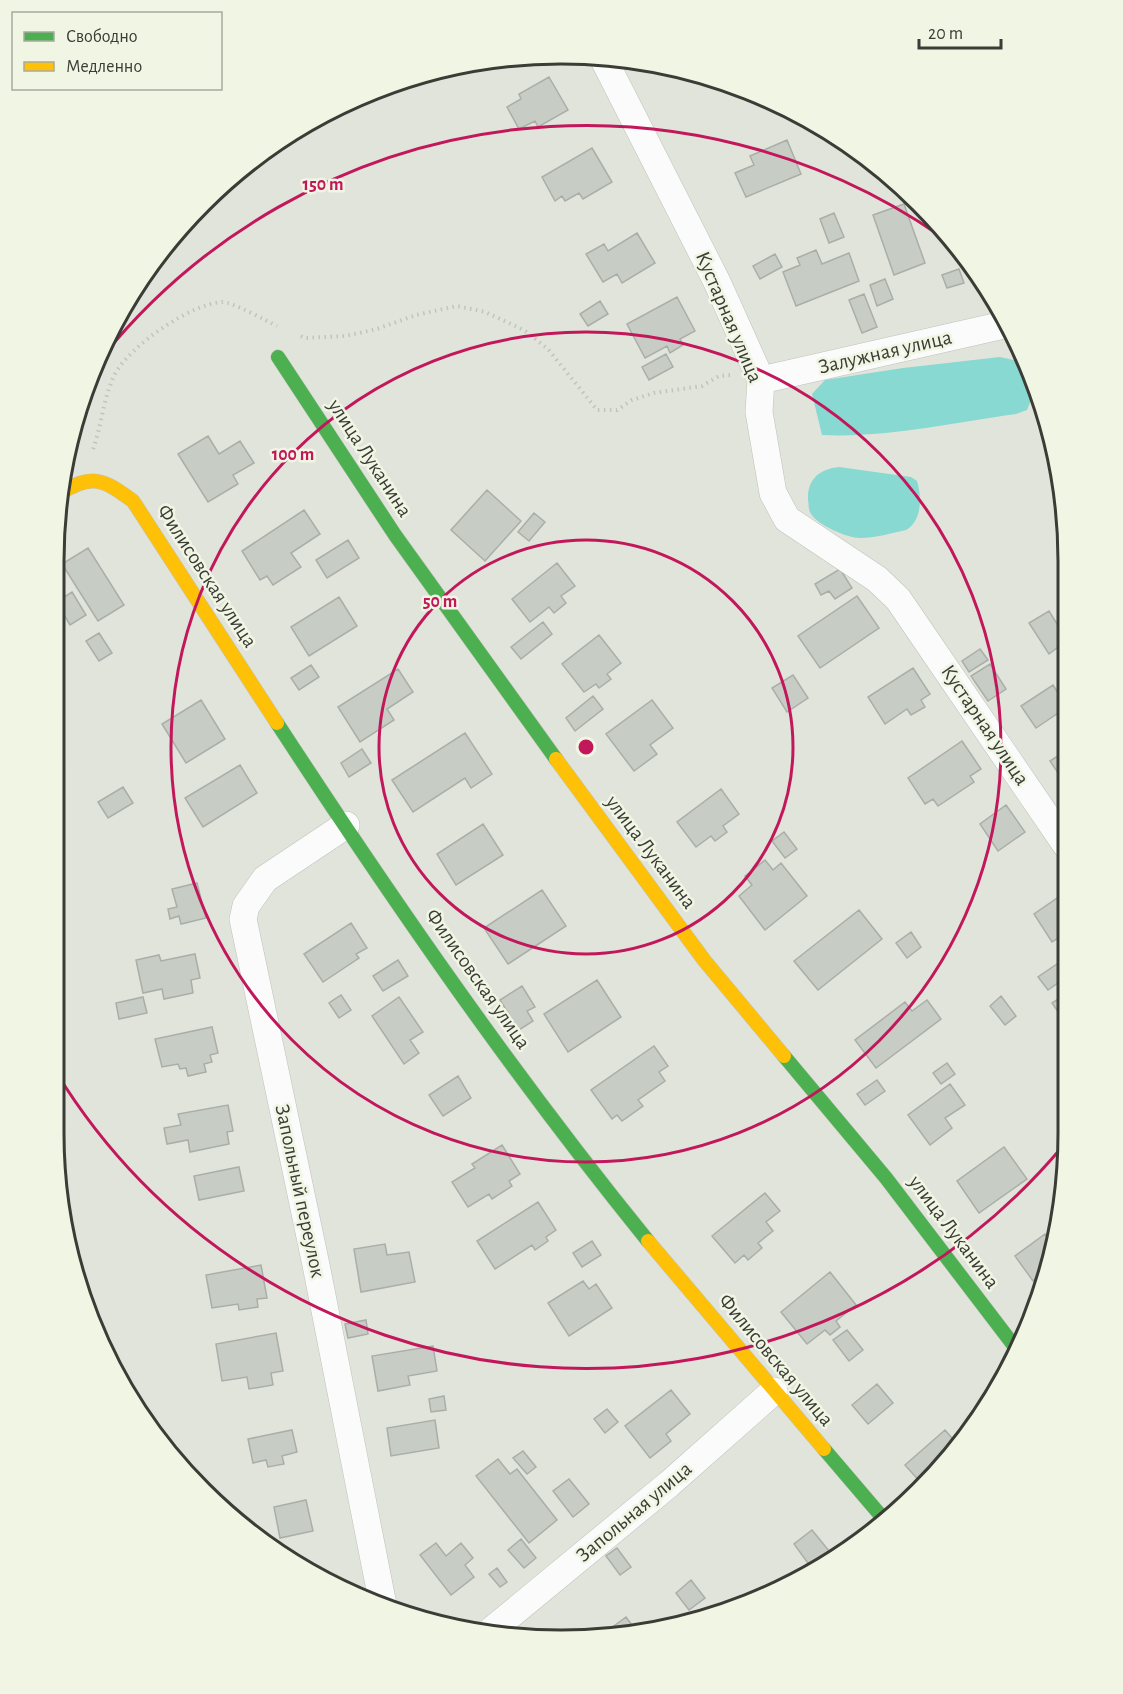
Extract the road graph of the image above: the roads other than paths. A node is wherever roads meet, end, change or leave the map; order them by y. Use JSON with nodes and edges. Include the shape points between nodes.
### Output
{"nodes":[{"id":1,"x":608,"y":67,"type":"edge"},
{"id":2,"x":999,"y":326,"type":"edge"},
{"id":3,"x":278,"y":357,"type":"dead end"},
{"id":4,"x":761,"y":380,"type":"junction"},
{"id":5,"x":71,"y":487,"type":"edge"},
{"id":6,"x":346,"y":825,"type":"junction"},
{"id":7,"x":1058,"y":833,"type":"edge"},
{"id":8,"x":1012,"y":1343,"type":"edge"},
{"id":9,"x":774,"y":1391,"type":"junction"},
{"id":10,"x":879,"y":1514,"type":"edge"},
{"id":11,"x":381,"y":1596,"type":"edge"},
{"id":12,"x":498,"y":1625,"type":"edge"}],
"edges":[{"from":1,"to":4,"type":"street","name":"Кустарная улица","via":[[717,282]]},
{"from":2,"to":4,"type":"street","name":"Залужная улица"},
{"from":3,"to":8,"type":"street","name":"улица Луканина","via":[[395,535],[690,941],[886,1178]]},
{"from":4,"to":7,"type":"street","name":"Кустарная улица","via":[[759,412],[773,493],[787,519],[877,579],[898,599]]},
{"from":5,"to":6,"type":"street","name":"Филисовская улица","via":[[88,478],[106,482],[133,501]]},
{"from":6,"to":9,"type":"street","name":"Филисовская улица","via":[[455,987],[542,1106],[651,1246]]},
{"from":6,"to":11,"type":"street","name":"Запольный переулок","via":[[265,879],[253,893],[243,919]]},
{"from":9,"to":10,"type":"street","name":"Филисовская улица"},
{"from":9,"to":12,"type":"street","name":"Запольная улица","via":[[669,1484]]}]}
